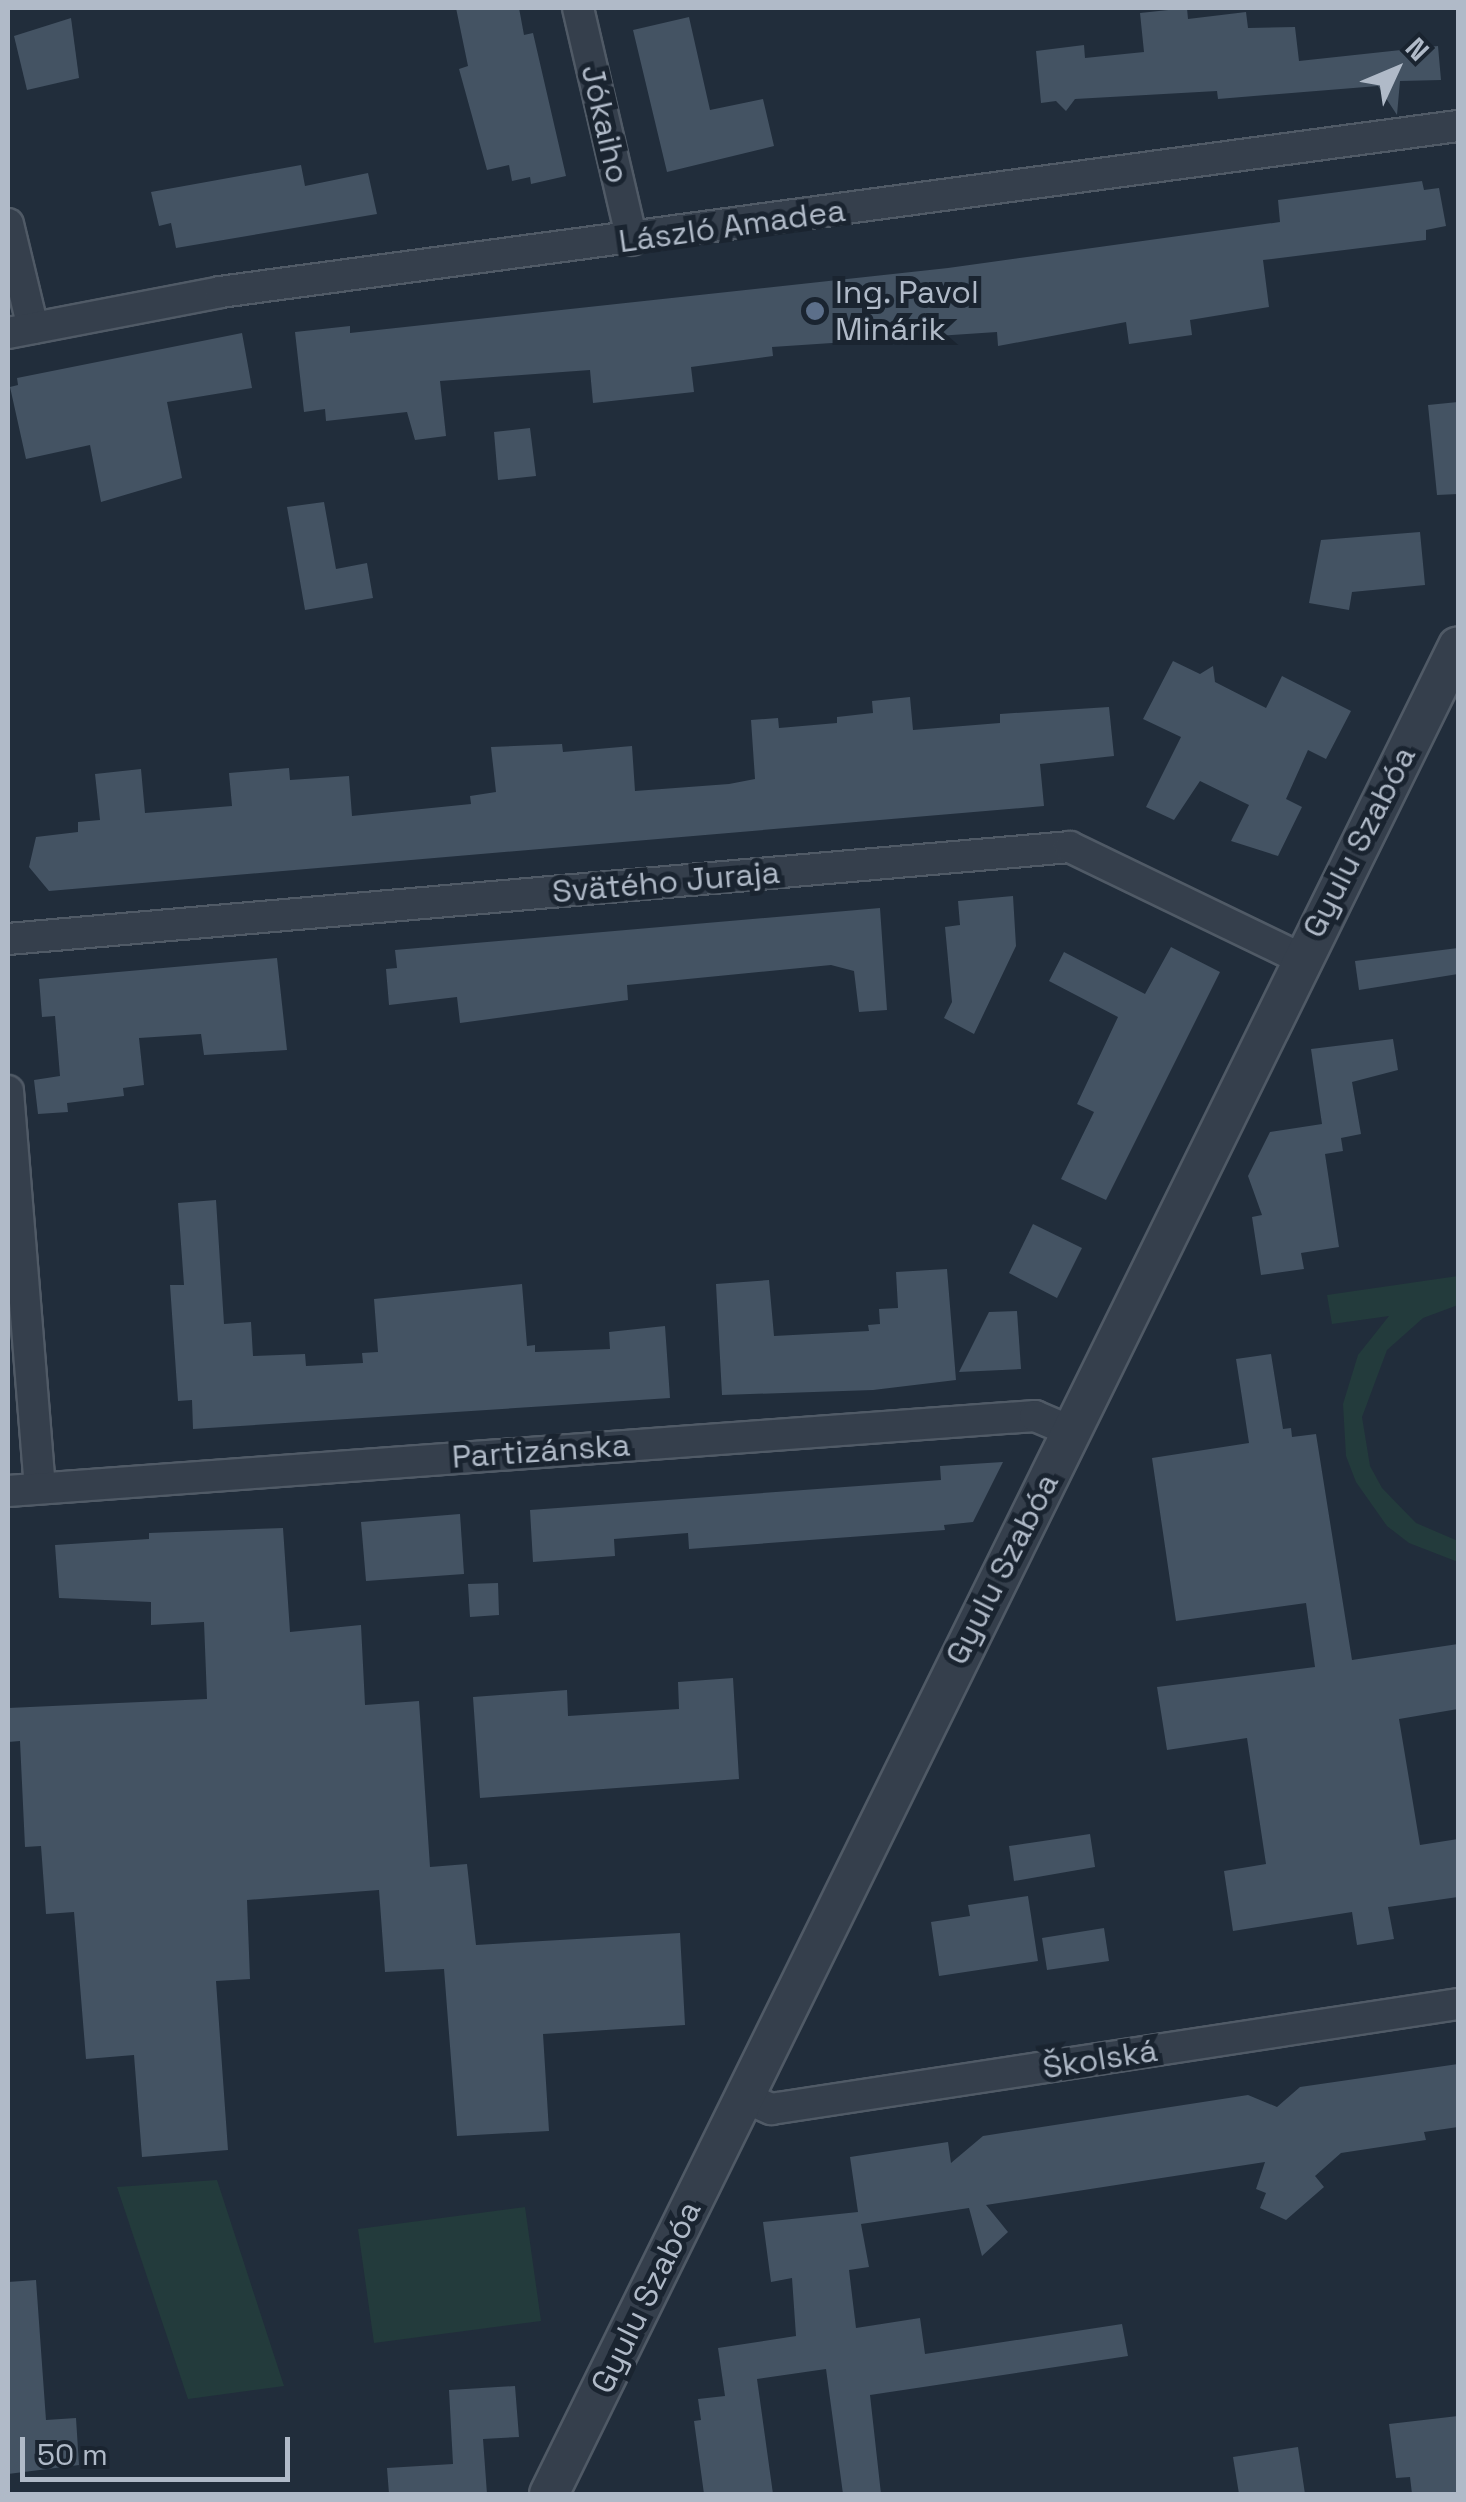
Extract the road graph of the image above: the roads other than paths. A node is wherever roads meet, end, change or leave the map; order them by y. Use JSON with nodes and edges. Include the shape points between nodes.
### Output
{"nodes":[{"id":1,"x":578,"y":8,"type":"edge"},
{"id":2,"x":1458,"y":126,"type":"edge"},
{"id":3,"x":8,"y":224,"type":"edge"},
{"id":4,"x":632,"y":240,"type":"junction"},
{"id":5,"x":20,"y":331,"type":"edge"},
{"id":6,"x":1458,"y":646,"type":"edge"},
{"id":7,"x":8,"y":939,"type":"edge"},
{"id":8,"x":1300,"y":958,"type":"junction"},
{"id":9,"x":8,"y":1091,"type":"edge"},
{"id":10,"x":1071,"y":1431,"type":"junction"},
{"id":11,"x":40,"y":1488,"type":"junction"},
{"id":12,"x":8,"y":1490,"type":"edge"},
{"id":13,"x":1458,"y":2004,"type":"edge"},
{"id":14,"x":744,"y":2097,"type":"junction"},
{"id":15,"x":548,"y":2494,"type":"edge"}],
"edges":[{"from":1,"to":4,"type":"street","name":"Jókaiho"},
{"from":2,"to":4,"type":"street","name":"László Amadea"},
{"from":3,"to":5,"type":"street"},
{"from":4,"to":5,"type":"street","name":"László Amadea","via":[[220,292]]},
{"from":6,"to":8,"type":"street","name":"Gyulu Szabóa"},
{"from":7,"to":8,"type":"street","name":"Svätého Juraja","via":[[1070,847]]},
{"from":8,"to":10,"type":"street","name":"Gyulu Szabóa"},
{"from":9,"to":11,"type":"street"},
{"from":10,"to":11,"type":"street","name":"Partizánska","via":[[1035,1416]]},
{"from":10,"to":14,"type":"street","name":"Gyulu Szabóa"},
{"from":11,"to":12,"type":"street","name":"Partizánska"},
{"from":13,"to":14,"type":"street","name":"Školská","via":[[772,2109]]},
{"from":14,"to":15,"type":"street","name":"Gyulu Szabóa"}]}
